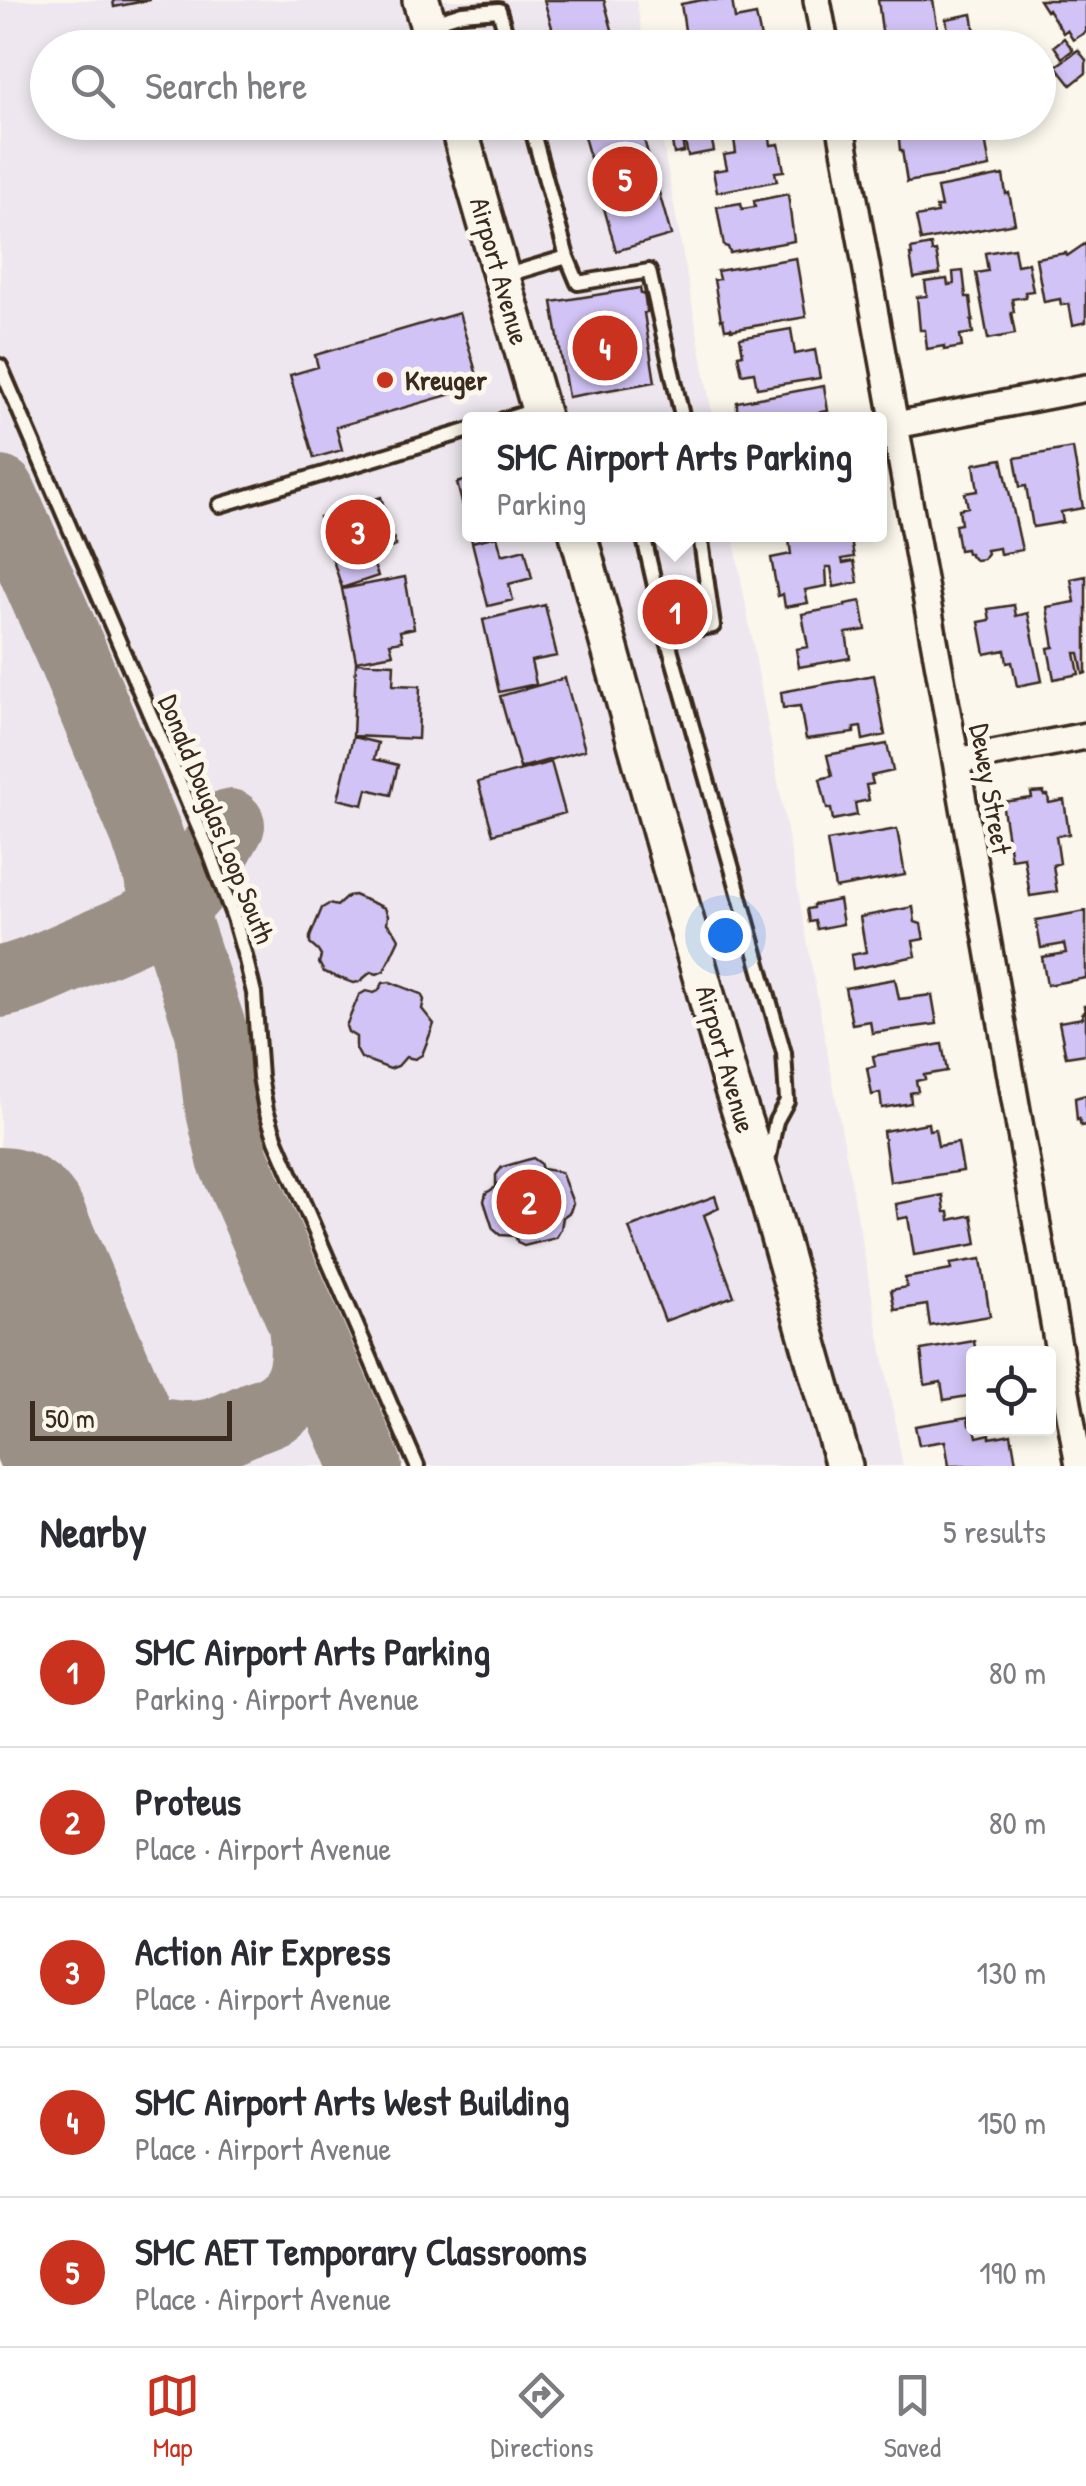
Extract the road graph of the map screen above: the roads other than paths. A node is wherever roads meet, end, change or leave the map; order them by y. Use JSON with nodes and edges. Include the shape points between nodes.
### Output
{"nodes":[{"id":1,"x":817,"y":0,"type":"edge"},
{"id":2,"x":428,"y":24,"type":"edge"},
{"id":3,"x":505,"y":30,"type":"edge"},
{"id":4,"x":823,"y":30,"type":"edge"},
{"id":5,"x":462,"y":140,"type":"edge"},
{"id":6,"x":535,"y":140,"type":"edge"},
{"id":7,"x":843,"y":140,"type":"edge"},
{"id":8,"x":566,"y":258,"type":"junction"},
{"id":9,"x":502,"y":277,"type":"junction"},
{"id":10,"x":0,"y":366,"type":"edge"},
{"id":11,"x":1086,"y":388,"type":"edge"},
{"id":12,"x":541,"y":412,"type":"edge"},
{"id":13,"x":681,"y":412,"type":"edge"},
{"id":14,"x":896,"y":425,"type":"junction"},
{"id":15,"x":462,"y":432,"type":"edge"},
{"id":16,"x":220,"y":505,"type":"dead end"},
{"id":17,"x":580,"y":542,"type":"edge"},
{"id":18,"x":645,"y":542,"type":"edge"},
{"id":19,"x":701,"y":542,"type":"edge"},
{"id":20,"x":666,"y":634,"type":"junction"},
{"id":21,"x":1086,"y":736,"type":"edge"},
{"id":22,"x":956,"y":761,"type":"junction"},
{"id":23,"x":764,"y":1184,"type":"junction"},
{"id":24,"x":417,"y":1466,"type":"edge"},
{"id":25,"x":844,"y":1466,"type":"edge"},
{"id":26,"x":1079,"y":1466,"type":"edge"}],
"edges":[{"from":1,"to":4,"type":"street"},
{"from":2,"to":3,"type":"lane","via":[[500,10]]},
{"from":5,"to":9,"type":"street","name":"Airport Avenue"},
{"from":6,"to":8,"type":"lane"},
{"from":7,"to":14,"type":"street","name":"Dewey Street"},
{"from":8,"to":9,"type":"lane"},
{"from":8,"to":13,"type":"lane","via":[[578,283],[649,271]]},
{"from":9,"to":12,"type":"street","name":"Airport Avenue"},
{"from":10,"to":24,"type":"lane","name":"Donald Douglas Loop South","via":[[211,856],[254,994],[266,1110]]},
{"from":11,"to":14,"type":"street"},
{"from":14,"to":22,"type":"street","name":"Dewey Street"},
{"from":15,"to":16,"type":"lane"},
{"from":17,"to":23,"type":"street","name":"Airport Avenue"},
{"from":18,"to":20,"type":"lane"},
{"from":19,"to":20,"type":"lane","via":[[713,626]]},
{"from":20,"to":23,"type":"lane","via":[[784,1053],[788,1101],[776,1122]]},
{"from":21,"to":22,"type":"street"},
{"from":22,"to":26,"type":"street","name":"Dewey Street"},
{"from":23,"to":25,"type":"street","name":"Airport Avenue"}]}
